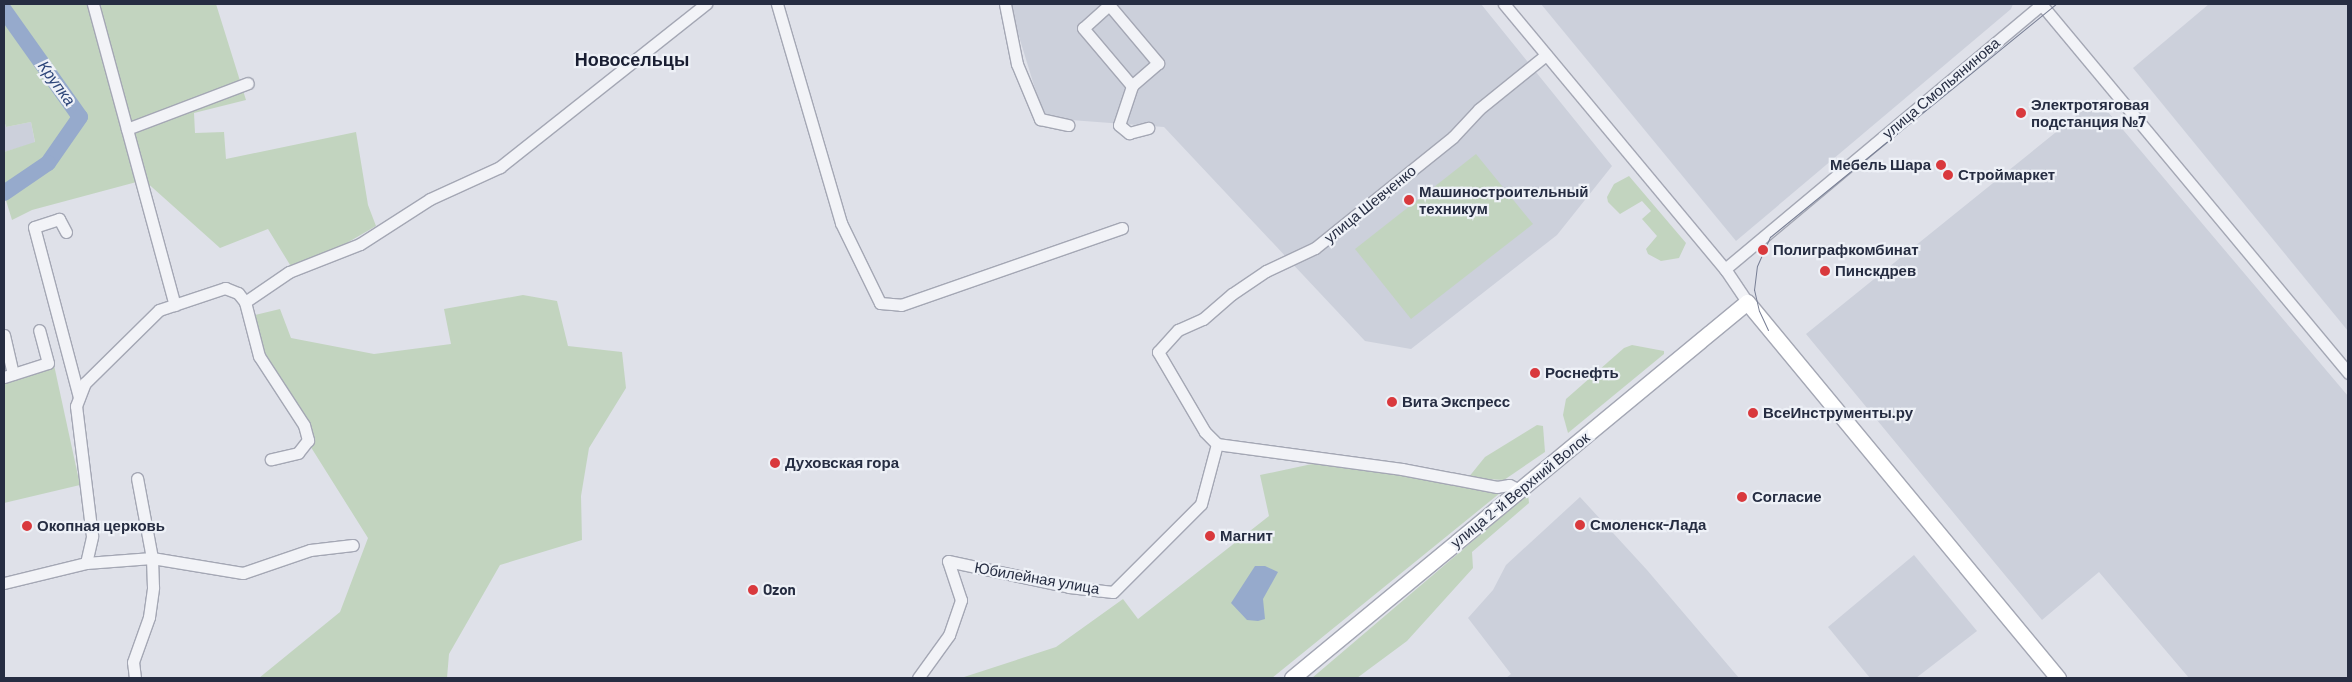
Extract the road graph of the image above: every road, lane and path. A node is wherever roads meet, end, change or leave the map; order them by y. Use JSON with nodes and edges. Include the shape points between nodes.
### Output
{"nodes":[{"id":1,"x":92,"y":4,"type":"edge"},
{"id":2,"x":706,"y":4,"type":"edge"},
{"id":3,"x":777,"y":4,"type":"edge"},
{"id":4,"x":1005,"y":4,"type":"edge"},
{"id":5,"x":1504,"y":4,"type":"edge"},
{"id":6,"x":2042,"y":4,"type":"edge"},
{"id":7,"x":1110,"y":5,"type":"edge"},
{"id":8,"x":1546,"y":55,"type":"junction"},
{"id":9,"x":248,"y":84,"type":"dead end"},
{"id":10,"x":1132,"y":86,"type":"junction"},
{"id":11,"x":1068,"y":124,"type":"dead end"},
{"id":12,"x":1148,"y":128,"type":"dead end"},
{"id":13,"x":127,"y":129,"type":"junction"},
{"id":14,"x":1122,"y":228,"type":"dead end"},
{"id":15,"x":66,"y":232,"type":"dead end"},
{"id":16,"x":1724,"y":269,"type":"junction"},
{"id":17,"x":245,"y":302,"type":"junction"},
{"id":18,"x":1747,"y":302,"type":"junction"},
{"id":19,"x":176,"y":305,"type":"junction"},
{"id":20,"x":40,"y":330,"type":"dead end"},
{"id":21,"x":4,"y":335,"type":"edge"},
{"id":22,"x":2348,"y":373,"type":"edge"},
{"id":23,"x":8,"y":375,"type":"edge"},
{"id":24,"x":79,"y":397,"type":"junction"},
{"id":25,"x":1217,"y":444,"type":"junction"},
{"id":26,"x":271,"y":459,"type":"dead end"},
{"id":27,"x":137,"y":478,"type":"dead end"},
{"id":28,"x":1519,"y":490,"type":"junction"},
{"id":29,"x":353,"y":545,"type":"dead end"},
{"id":30,"x":152,"y":558,"type":"junction"},
{"id":31,"x":86,"y":563,"type":"junction"},
{"id":32,"x":4,"y":584,"type":"edge"},
{"id":33,"x":135,"y":678,"type":"edge"},
{"id":34,"x":918,"y":678,"type":"edge"},
{"id":35,"x":1292,"y":678,"type":"edge"},
{"id":36,"x":2058,"y":678,"type":"edge"}],
"edges":[{"from":1,"to":13,"type":"street"},
{"from":2,"to":17,"type":"street","via":[[500,166],[430,199],[360,244],[289,272]]},
{"from":3,"to":14,"type":"street","via":[[841,223],[880,303],[901,305]]},
{"from":4,"to":11,"type":"street","via":[[1017,64],[1040,119]]},
{"from":5,"to":8,"type":"street"},
{"from":6,"to":16,"type":"street","name":"улица Смольянинова"},
{"from":6,"to":22,"type":"street"},
{"from":7,"to":10,"type":"street","via":[[1158,62]]},
{"from":7,"to":10,"type":"street","via":[[1083,28]]},
{"from":8,"to":16,"type":"street"},
{"from":8,"to":25,"type":"street","name":"улица Шевченко","via":[[1479,109],[1453,137],[1315,248],[1266,271],[1203,319],[1178,330],[1158,352],[1205,432]]},
{"from":9,"to":13,"type":"street"},
{"from":10,"to":12,"type":"street","via":[[1119,125],[1129,133]]},
{"from":13,"to":19,"type":"street"},
{"from":15,"to":24,"type":"street","via":[[59,219],[34,228]]},
{"from":16,"to":18,"type":"street"},
{"from":17,"to":19,"type":"street","via":[[238,293],[225,288]]},
{"from":17,"to":26,"type":"street","via":[[259,356],[304,425],[308,440],[298,453]]},
{"from":18,"to":28,"type":"main road","name":"улица 2-й Верхний Волок"},
{"from":18,"to":36,"type":"main road"},
{"from":19,"to":24,"type":"street","via":[[159,310],[85,383]]},
{"from":20,"to":23,"type":"street","via":[[48,363]]},
{"from":21,"to":23,"type":"street"},
{"from":24,"to":31,"type":"street","via":[[76,406],[92,536]]},
{"from":25,"to":28,"type":"street","via":[[1402,469],[1497,487],[1509,485]]},
{"from":25,"to":34,"type":"street","name":"Юбилейная улица","via":[[1201,504],[1113,592],[1069,587],[948,561],[961,600],[949,635]]},
{"from":27,"to":30,"type":"street"},
{"from":28,"to":35,"type":"main road","name":"улица 2-й Верхний Волок"},
{"from":29,"to":30,"type":"street","via":[[310,550],[243,573]]},
{"from":30,"to":31,"type":"street"},
{"from":30,"to":33,"type":"street","via":[[149,617],[133,662]]},
{"from":31,"to":32,"type":"street"}]}
